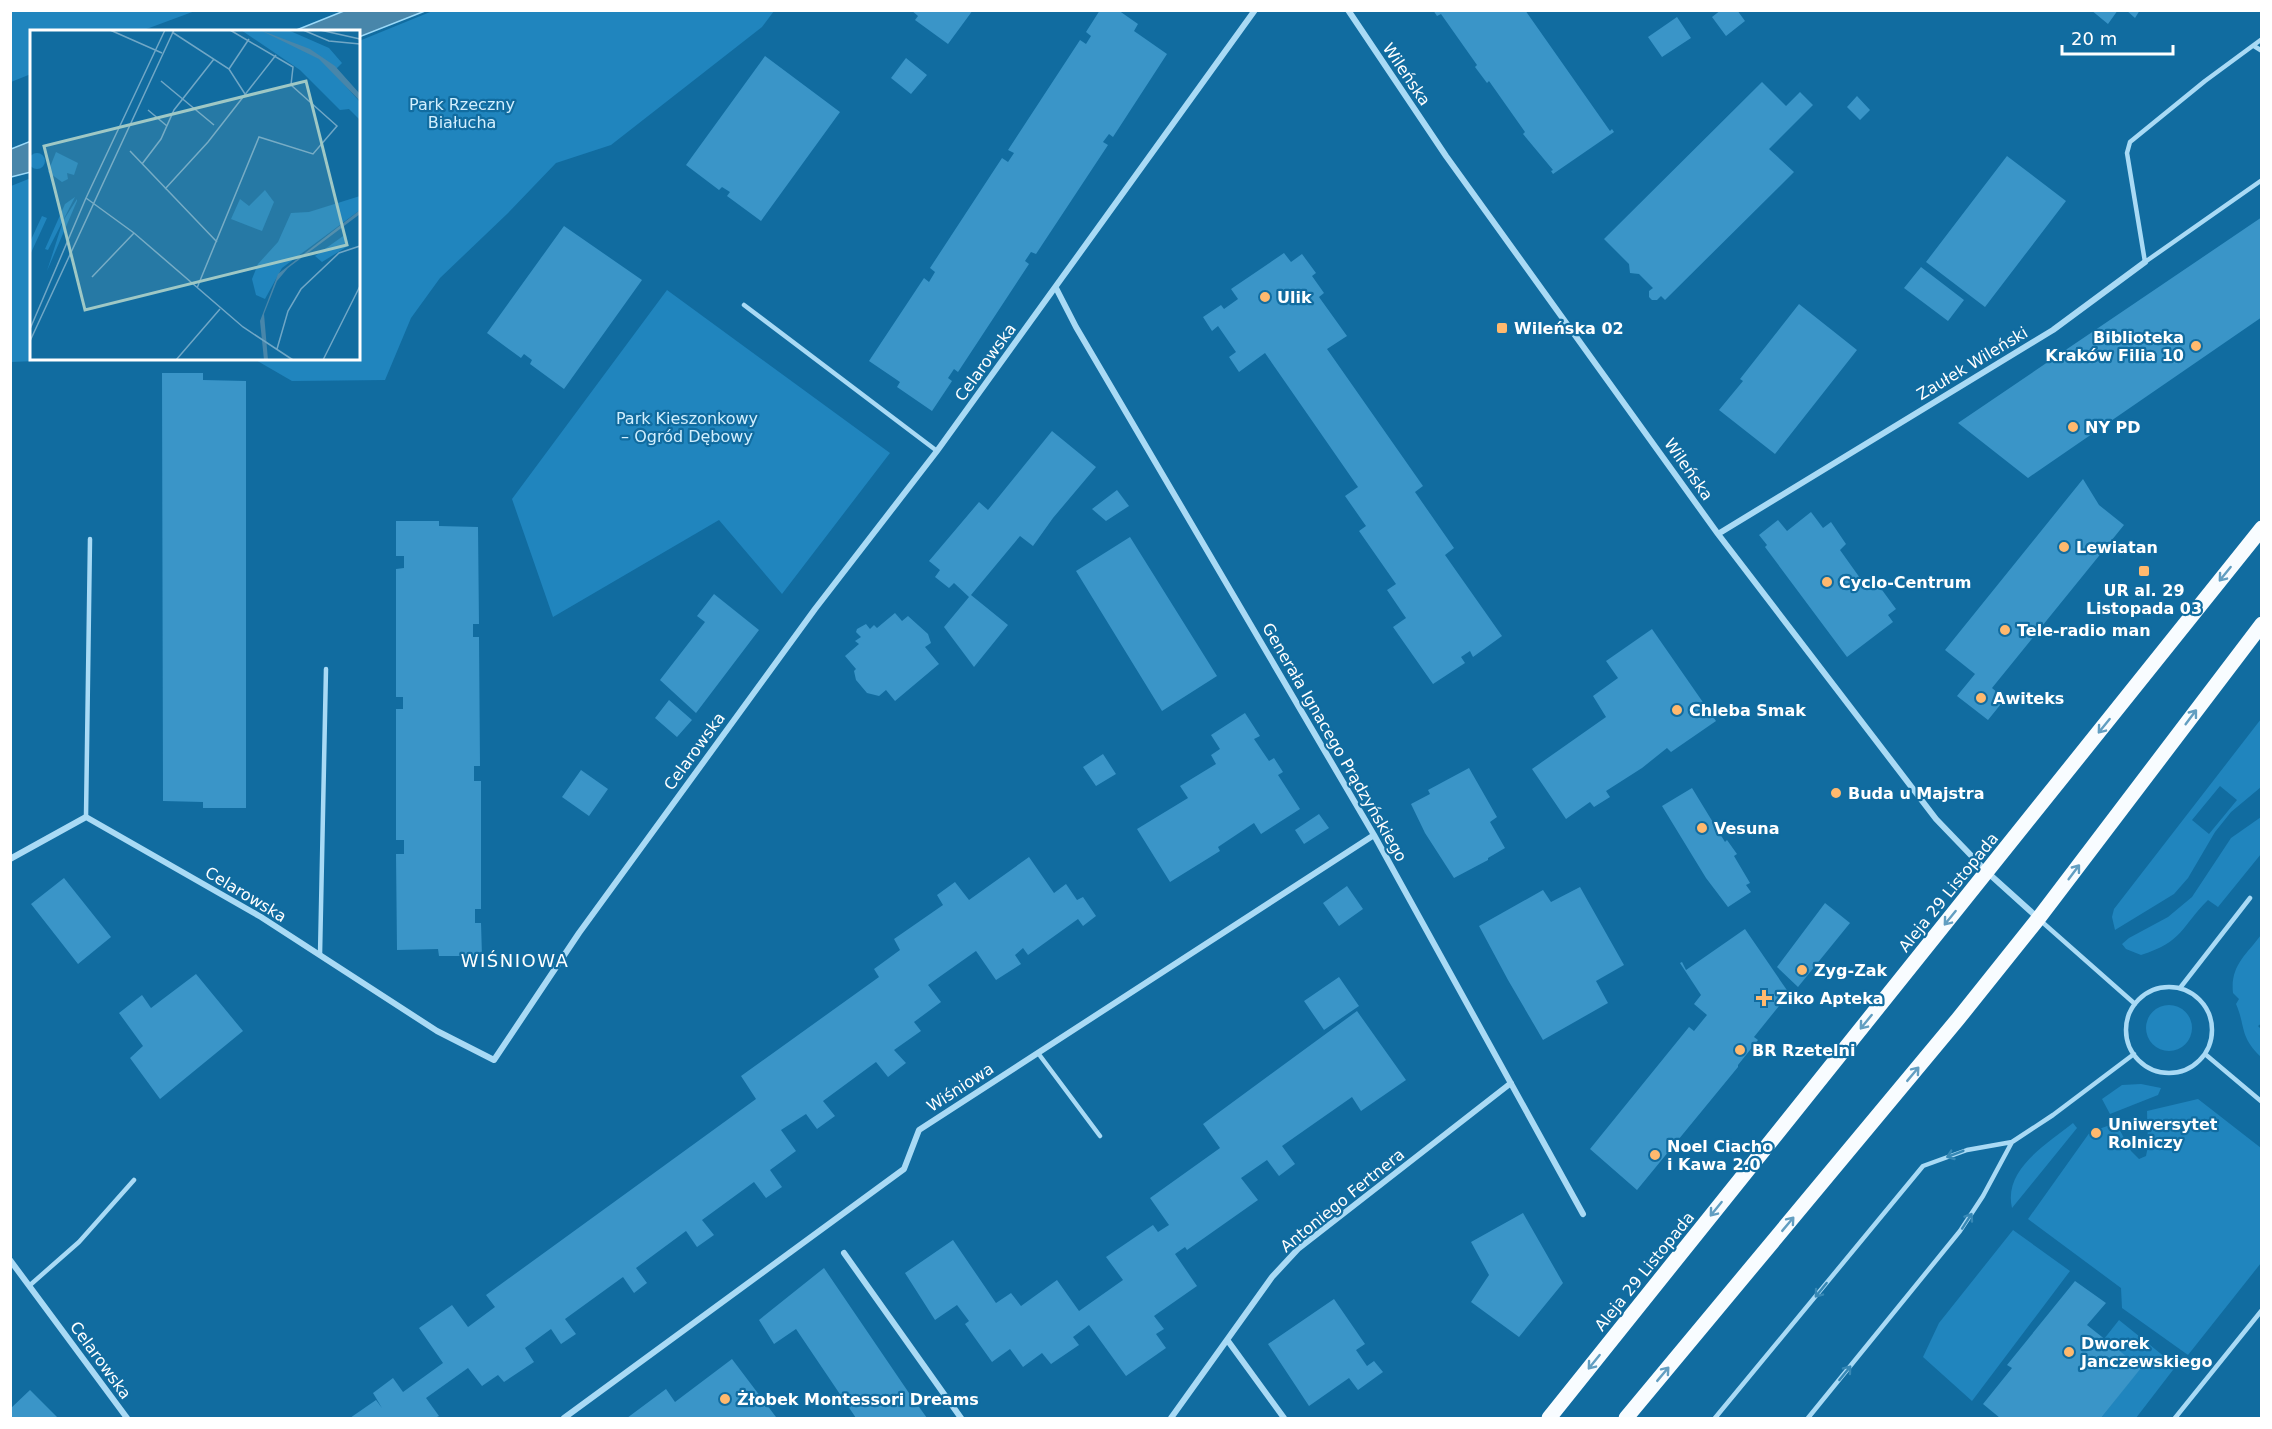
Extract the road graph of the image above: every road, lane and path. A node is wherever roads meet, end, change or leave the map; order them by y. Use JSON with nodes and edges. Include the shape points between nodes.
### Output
{"nodes":[{"id":1,"x":1254,"y":10,"type":"edge"},
{"id":2,"x":1347,"y":10,"type":"edge"},
{"id":3,"x":2262,"y":39,"type":"edge"},
{"id":4,"x":2254,"y":45,"type":"junction"},
{"id":5,"x":2262,"y":51,"type":"edge"},
{"id":6,"x":2262,"y":180,"type":"edge"},
{"id":7,"x":2145,"y":262,"type":"junction"},
{"id":8,"x":1056,"y":288,"type":"junction"},
{"id":9,"x":744,"y":305,"type":"dead end"},
{"id":10,"x":936,"y":451,"type":"junction"},
{"id":11,"x":2262,"y":528,"type":"edge"},
{"id":12,"x":1718,"y":534,"type":"junction"},
{"id":13,"x":90,"y":539,"type":"dead end"},
{"id":14,"x":2262,"y":624,"type":"edge"},
{"id":15,"x":326,"y":669,"type":"dead end"},
{"id":16,"x":86,"y":818,"type":"junction"},
{"id":17,"x":1374,"y":835,"type":"junction"},
{"id":18,"x":10,"y":859,"type":"edge"},
{"id":19,"x":1987,"y":872,"type":"junction"},
{"id":20,"x":2250,"y":898,"type":"dead end"},
{"id":21,"x":2038,"y":919,"type":"junction"},
{"id":22,"x":320,"y":956,"type":"junction"},
{"id":23,"x":2180,"y":988,"type":"junction"},
{"id":24,"x":2135,"y":1004,"type":"junction"},
{"id":25,"x":1038,"y":1053,"type":"junction"},
{"id":26,"x":2134,"y":1054,"type":"junction"},
{"id":27,"x":2205,"y":1054,"type":"junction"},
{"id":28,"x":1511,"y":1083,"type":"junction"},
{"id":29,"x":2262,"y":1101,"type":"edge"},
{"id":30,"x":1100,"y":1136,"type":"dead end"},
{"id":31,"x":2012,"y":1142,"type":"junction"},
{"id":32,"x":134,"y":1180,"type":"dead end"},
{"id":33,"x":1583,"y":1214,"type":"dead end"},
{"id":34,"x":844,"y":1253,"type":"dead end"},
{"id":35,"x":10,"y":1260,"type":"edge"},
{"id":36,"x":29,"y":1286,"type":"junction"},
{"id":37,"x":2262,"y":1310,"type":"edge"},
{"id":38,"x":1228,"y":1341,"type":"junction"},
{"id":39,"x":127,"y":1419,"type":"edge"},
{"id":40,"x":564,"y":1419,"type":"edge"},
{"id":41,"x":961,"y":1419,"type":"edge"},
{"id":42,"x":1171,"y":1419,"type":"edge"},
{"id":43,"x":1284,"y":1419,"type":"edge"},
{"id":44,"x":1549,"y":1419,"type":"edge"},
{"id":45,"x":1626,"y":1419,"type":"edge"},
{"id":46,"x":1715,"y":1419,"type":"edge"},
{"id":47,"x":1808,"y":1419,"type":"edge"},
{"id":48,"x":2175,"y":1419,"type":"edge"}],
"edges":[{"from":1,"to":8,"type":"street","name":"Celarowska"},
{"from":2,"to":12,"type":"street","name":"Wileńska","via":[[1446,156]]},
{"from":3,"to":4,"type":"lane"},
{"from":4,"to":5,"type":"lane"},
{"from":4,"to":7,"type":"lane","via":[[2130,142],[2127,153]]},
{"from":6,"to":7,"type":"lane","name":"Zaułek Wileński"},
{"from":7,"to":12,"type":"street","name":"Zaułek Wileński","via":[[2052,330]]},
{"from":8,"to":10,"type":"street","name":"Celarowska"},
{"from":8,"to":17,"type":"street","name":"Generała Ignacego Prądzyńskiego"},
{"from":9,"to":10,"type":"lane"},
{"from":10,"to":22,"type":"street","name":"Celarowska","via":[[689,781],[579,933],[494,1060],[437,1031]]},
{"from":11,"to":19,"type":"main road","name":"Aleja 29 Listopada","one_way":true},
{"from":12,"to":19,"type":"street","name":"Wileńska","via":[[1936,819]]},
{"from":13,"to":16,"type":"lane"},
{"from":21,"to":14,"type":"main road","one_way":true},
{"from":15,"to":22,"type":"lane"},
{"from":16,"to":18,"type":"street"},
{"from":16,"to":22,"type":"street","name":"Celarowska","via":[[251,911]]},
{"from":17,"to":25,"type":"street","name":"Wiśniowa"},
{"from":17,"to":28,"type":"street","name":"Generała Ignacego Prądzyńskiego"},
{"from":19,"to":21,"type":"street","name":"Wileńska"},
{"from":19,"to":44,"type":"main road","name":"Aleja 29 Listopada","one_way":true},
{"from":20,"to":23,"type":"lane"},
{"from":21,"to":24,"type":"lane"},
{"from":45,"to":21,"type":"main road","one_way":true},
{"from":23,"to":24,"type":"lane","via":[[2155,990]]},
{"from":23,"to":27,"type":"lane","via":[[2198,999],[2209,1015],[2212,1028]]},
{"from":24,"to":26,"type":"lane","via":[[2127,1023]]},
{"from":25,"to":30,"type":"lane"},
{"from":25,"to":40,"type":"street","name":"Wiśniowa","via":[[920,1130],[903,1169]]},
{"from":26,"to":27,"type":"lane","via":[[2149,1068],[2169,1073],[2189,1068]]},
{"from":26,"to":31,"type":"lane"},
{"from":27,"to":29,"type":"lane"},
{"from":28,"to":33,"type":"street","name":"Generała Ignacego Prądzyńskiego"},
{"from":28,"to":38,"type":"street","name":"Antoniego Fertnera","via":[[1298,1249],[1272,1277]]},
{"from":31,"to":46,"type":"lane","one_way":true,"via":[[1967,1150],[1923,1166]]},
{"from":47,"to":31,"type":"lane","one_way":true,"via":[[1960,1231]]},
{"from":32,"to":36,"type":"lane","via":[[80,1242]]},
{"from":34,"to":41,"type":"street"},
{"from":35,"to":36,"type":"street","name":"Celarowska"},
{"from":36,"to":39,"type":"street","name":"Celarowska"},
{"from":37,"to":48,"type":"lane"},
{"from":38,"to":42,"type":"street","name":"Antoniego Fertnera"},
{"from":38,"to":43,"type":"street"}]}
